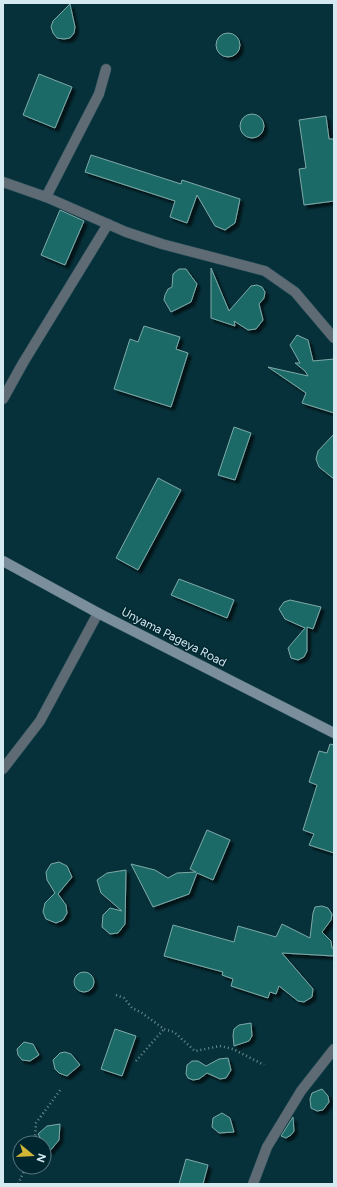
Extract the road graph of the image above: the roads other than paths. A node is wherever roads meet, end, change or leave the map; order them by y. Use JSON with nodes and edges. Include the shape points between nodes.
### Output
{"nodes":[{"id":1,"x":106,"y":69,"type":"dead end"},
{"id":2,"x":3,"y":182,"type":"edge"},
{"id":3,"x":46,"y":197,"type":"junction"},
{"id":4,"x":108,"y":224,"type":"junction"},
{"id":5,"x":334,"y":338,"type":"edge"},
{"id":6,"x":3,"y":399,"type":"edge"},
{"id":7,"x":3,"y":561,"type":"edge"},
{"id":8,"x":98,"y":613,"type":"junction"},
{"id":9,"x":334,"y":733,"type":"edge"},
{"id":10,"x":3,"y":769,"type":"edge"},
{"id":11,"x":334,"y":1049,"type":"edge"},
{"id":12,"x":253,"y":1184,"type":"edge"}],
"edges":[{"from":1,"to":3,"type":"street","via":[[99,94]]},
{"from":2,"to":3,"type":"street"},
{"from":3,"to":4,"type":"street"},
{"from":4,"to":5,"type":"street","via":[[162,244],[265,271],[295,292]]},
{"from":4,"to":6,"type":"street"},
{"from":7,"to":8,"type":"street","name":"Unyama Pageya Road"},
{"from":8,"to":9,"type":"street","name":"Unyama Pageya Road"},
{"from":8,"to":10,"type":"street","via":[[40,721]]},
{"from":11,"to":12,"type":"street","via":[[293,1103],[267,1147]]}]}
